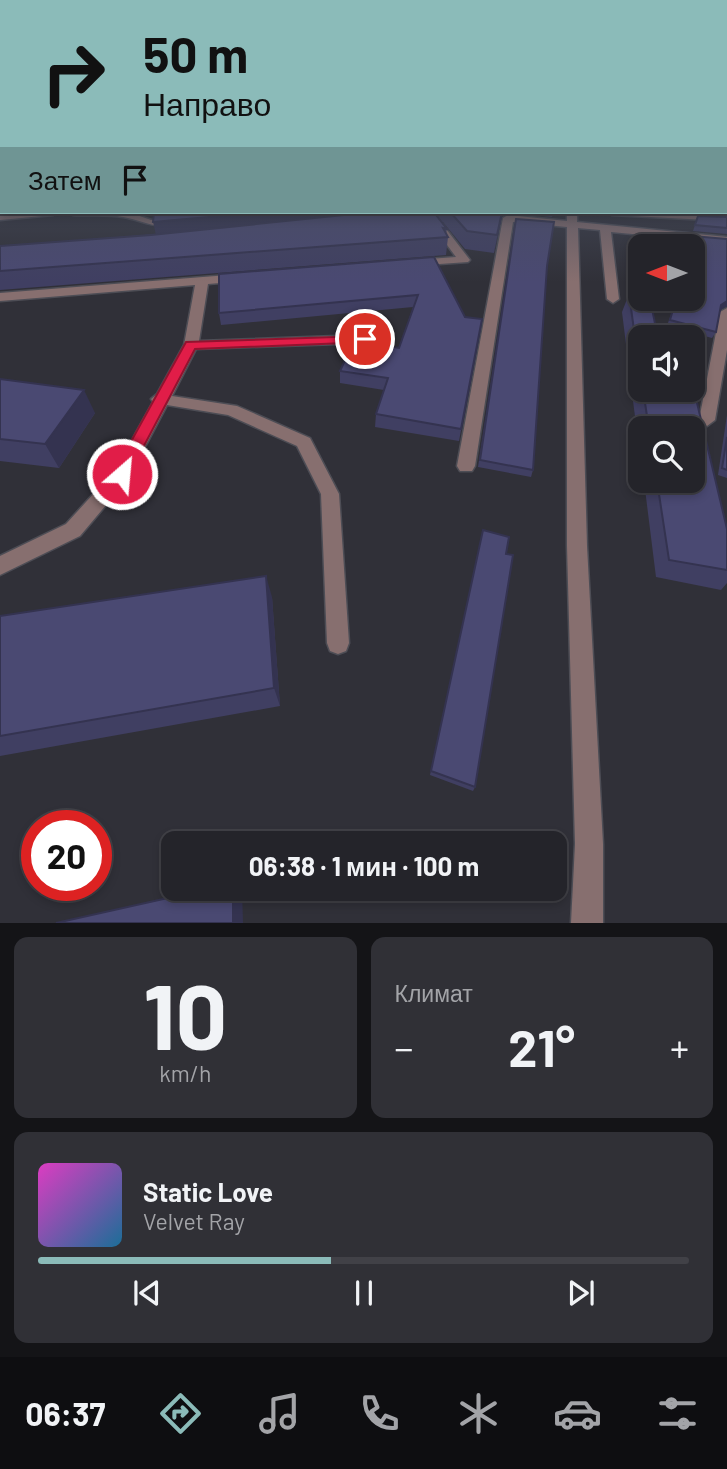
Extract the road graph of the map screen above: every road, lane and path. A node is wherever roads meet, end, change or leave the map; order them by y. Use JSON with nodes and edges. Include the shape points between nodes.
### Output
{"nodes":[{"id":1,"x":32,"y":214,"type":"edge"},
{"id":2,"x":125,"y":214,"type":"edge"},
{"id":3,"x":689,"y":214,"type":"edge"},
{"id":4,"x":0,"y":217,"type":"edge"},
{"id":5,"x":573,"y":218,"type":"edge"},
{"id":6,"x":727,"y":218,"type":"edge"},
{"id":7,"x":190,"y":220,"type":"edge"},
{"id":8,"x":416,"y":225,"type":"edge"},
{"id":9,"x":605,"y":228,"type":"junction"},
{"id":10,"x":727,"y":240,"type":"edge"},
{"id":11,"x":395,"y":266,"type":"edge"},
{"id":12,"x":257,"y":277,"type":"edge"},
{"id":13,"x":201,"y":281,"type":"junction"},
{"id":14,"x":0,"y":298,"type":"edge"},
{"id":15,"x":613,"y":299,"type":"dead end"},
{"id":16,"x":727,"y":312,"type":"edge"},
{"id":17,"x":365,"y":339,"type":"dead end"},
{"id":18,"x":191,"y":345,"type":"junction"},
{"id":19,"x":159,"y":399,"type":"junction"},
{"id":20,"x":707,"y":420,"type":"dead end"},
{"id":21,"x":466,"y":466,"type":"dead end"},
{"id":22,"x":0,"y":566,"type":"edge"},
{"id":23,"x":338,"y":643,"type":"dead end"},
{"id":24,"x":587,"y":923,"type":"edge"}],
"edges":[{"from":1,"to":4,"type":"lane"},
{"from":2,"to":7,"type":"lane","via":[[149,223]]},
{"from":3,"to":6,"type":"lane"},
{"from":5,"to":9,"type":"lane"},
{"from":5,"to":21,"type":"lane","via":[[508,218]]},
{"from":5,"to":24,"type":"lane","via":[[577,546],[589,844]]},
{"from":8,"to":11,"type":"lane","via":[[439,227],[464,260]]},
{"from":9,"to":10,"type":"lane"},
{"from":9,"to":15,"type":"lane"},
{"from":12,"to":13,"type":"lane"},
{"from":13,"to":14,"type":"lane"},
{"from":13,"to":18,"type":"lane"},
{"from":16,"to":20,"type":"lane"},
{"from":17,"to":18,"type":"lane"},
{"from":18,"to":19,"type":"lane"},
{"from":19,"to":22,"type":"lane","via":[[122,474],[73,530]]},
{"from":19,"to":23,"type":"lane","via":[[231,410],[304,442],[330,494]]}]}
